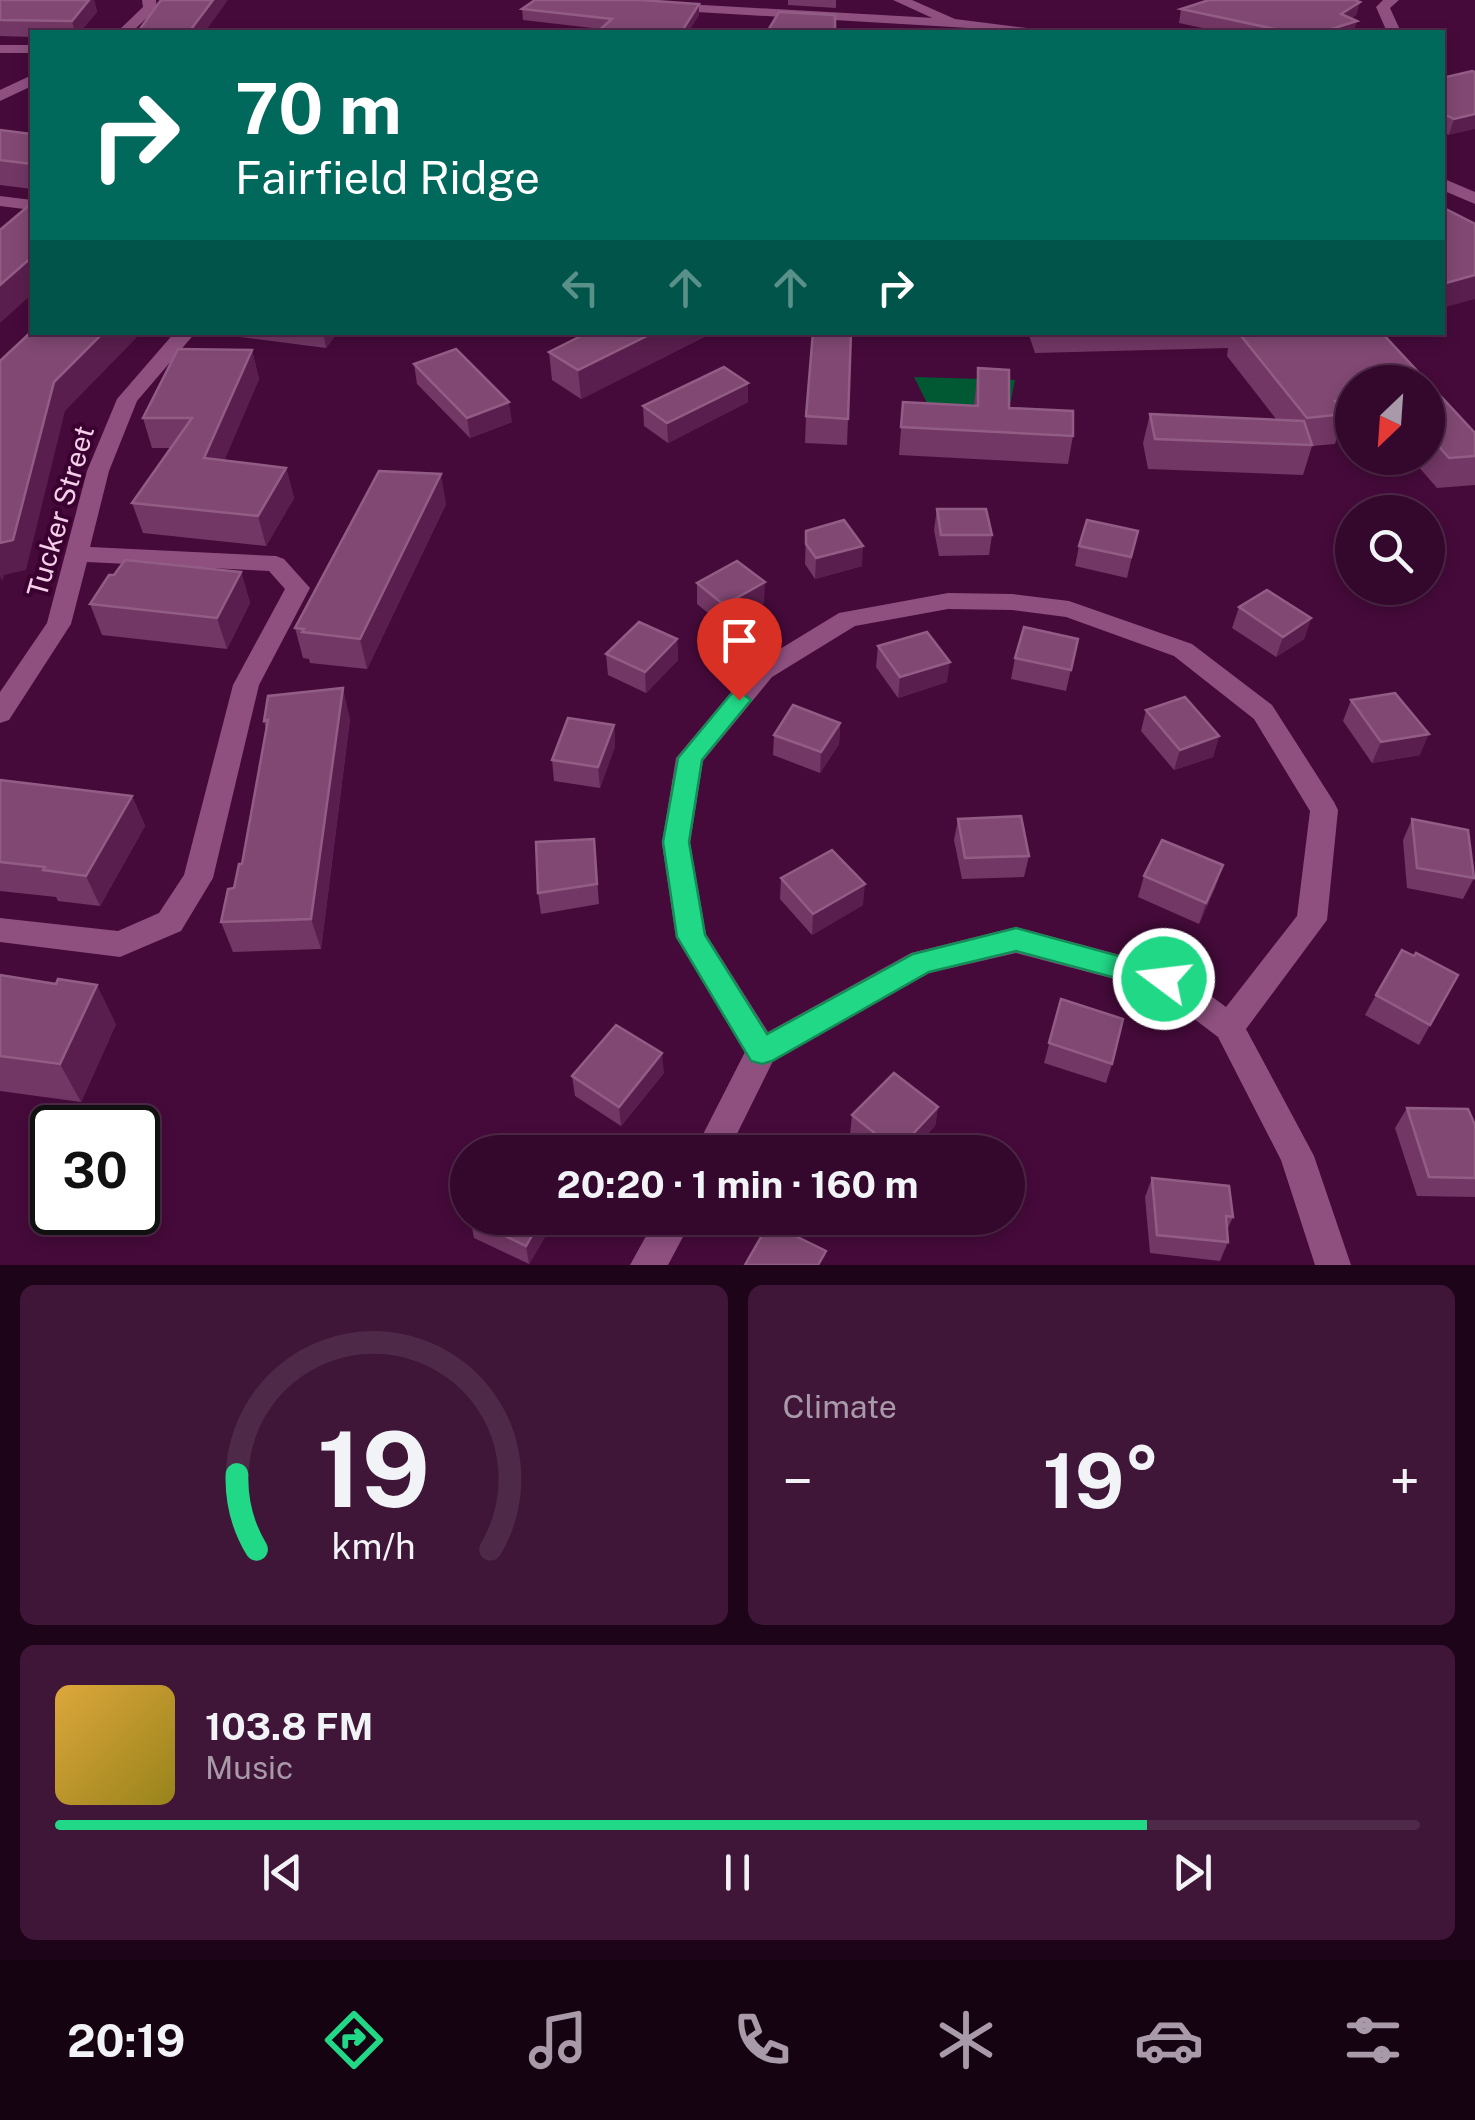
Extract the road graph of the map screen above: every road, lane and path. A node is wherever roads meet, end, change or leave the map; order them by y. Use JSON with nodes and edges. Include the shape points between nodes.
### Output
{"nodes":[{"id":1,"x":149,"y":0,"type":"edge"},
{"id":2,"x":876,"y":0,"type":"edge"},
{"id":3,"x":900,"y":0,"type":"edge"},
{"id":4,"x":1392,"y":0,"type":"edge"},
{"id":5,"x":647,"y":6,"type":"edge"},
{"id":6,"x":874,"y":18,"type":"junction"},
{"id":7,"x":952,"y":22,"type":"junction"},
{"id":8,"x":126,"y":30,"type":"edge"},
{"id":9,"x":1012,"y":30,"type":"edge"},
{"id":10,"x":1393,"y":30,"type":"edge"},
{"id":11,"x":0,"y":49,"type":"edge"},
{"id":12,"x":30,"y":49,"type":"edge"},
{"id":13,"x":30,"y":83,"type":"edge"},
{"id":14,"x":0,"y":84,"type":"edge"},
{"id":15,"x":0,"y":96,"type":"edge"},
{"id":16,"x":1445,"y":184,"type":"edge"},
{"id":17,"x":1475,"y":199,"type":"edge"},
{"id":18,"x":0,"y":201,"type":"edge"},
{"id":19,"x":30,"y":206,"type":"edge"},
{"id":20,"x":30,"y":208,"type":"edge"},
{"id":21,"x":11,"y":224,"type":"edge"},
{"id":22,"x":183,"y":335,"type":"edge"},
{"id":23,"x":77,"y":554,"type":"junction"},
{"id":24,"x":0,"y":713,"type":"edge"},
{"id":25,"x":0,"y":930,"type":"edge"},
{"id":26,"x":1229,"y":1027,"type":"junction"},
{"id":27,"x":762,"y":1052,"type":"junction"},
{"id":28,"x":720,"y":1135,"type":"edge"},
{"id":29,"x":665,"y":1235,"type":"edge"},
{"id":30,"x":648,"y":1265,"type":"edge"},
{"id":31,"x":1333,"y":1265,"type":"edge"}],
"edges":[{"from":1,"to":8,"type":"street","via":[[150,8]]},
{"from":2,"to":6,"type":"street"},
{"from":3,"to":7,"type":"street"},
{"from":4,"to":10,"type":"street","via":[[1383,7]]},
{"from":5,"to":6,"type":"street"},
{"from":6,"to":7,"type":"street"},
{"from":7,"to":9,"type":"street"},
{"from":11,"to":12,"type":"street"},
{"from":13,"to":14,"type":"street"},
{"from":13,"to":15,"type":"street"},
{"from":16,"to":17,"type":"street"},
{"from":18,"to":19,"type":"street"},
{"from":20,"to":21,"type":"street"},
{"from":22,"to":23,"type":"street","name":"Tucker Street","via":[[127,399],[98,471]]},
{"from":23,"to":24,"type":"street","name":"Tucker Street","via":[[59,624]]},
{"from":23,"to":25,"type":"street","via":[[276,564],[298,588],[246,685],[198,878],[170,922],[120,944]]},
{"from":26,"to":27,"type":"street","via":[[1164,979],[1016,940],[922,962]]},
{"from":26,"to":27,"type":"street","via":[[1312,920],[1324,810],[1264,712],[1183,650],[1069,610],[948,602],[848,619],[831,629],[764,671],[690,758],[676,842],[691,937]]},
{"from":26,"to":31,"type":"street","via":[[1297,1156]]},
{"from":27,"to":28,"type":"street"},
{"from":29,"to":30,"type":"street"}]}
